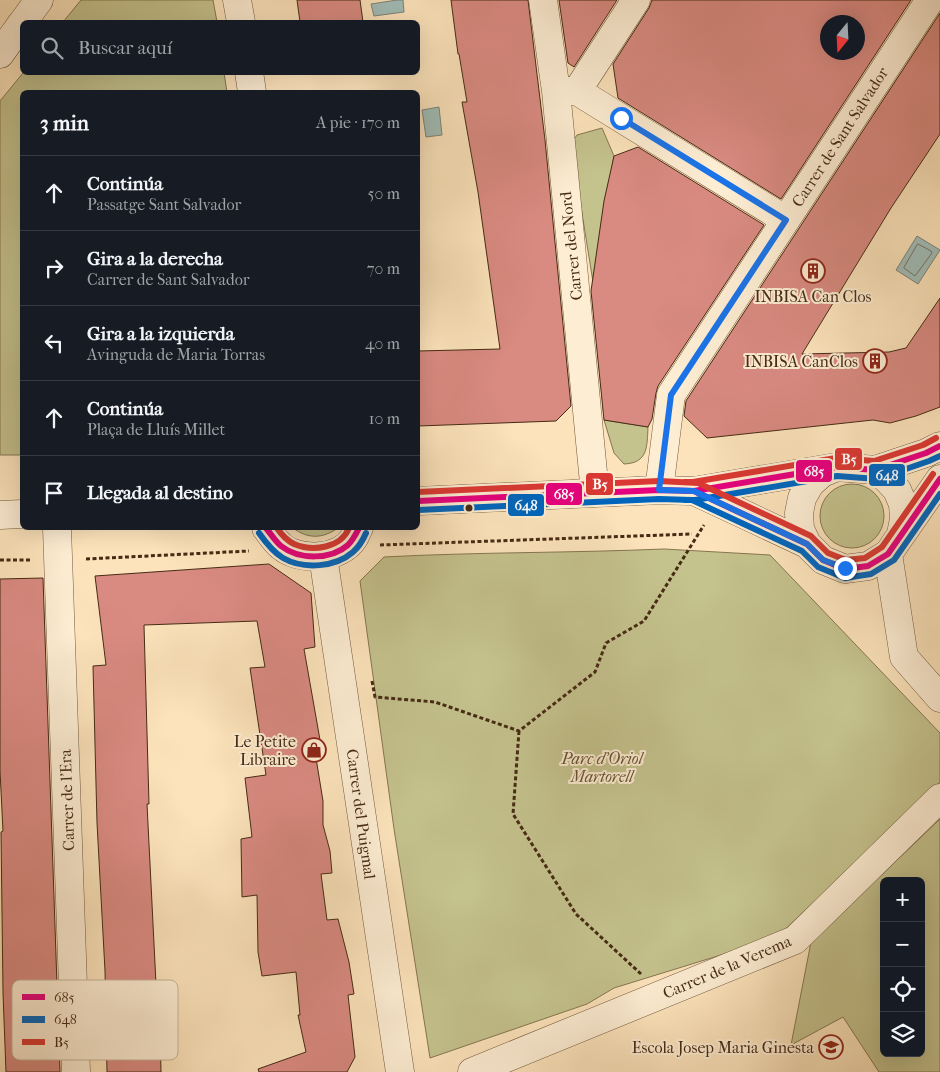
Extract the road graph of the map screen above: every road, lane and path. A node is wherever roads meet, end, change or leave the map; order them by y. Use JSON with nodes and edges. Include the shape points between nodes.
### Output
{"nodes":[{"id":1,"x":39,"y":0,"type":"edge"},
{"id":2,"x":237,"y":0,"type":"edge"},
{"id":3,"x":543,"y":0,"type":"edge"},
{"id":4,"x":636,"y":0,"type":"edge"},
{"id":5,"x":930,"y":0,"type":"edge"},
{"id":6,"x":25,"y":20,"type":"edge"},
{"id":7,"x":241,"y":20,"type":"edge"},
{"id":8,"x":20,"y":27,"type":"edge"},
{"id":9,"x":0,"y":54,"type":"edge"},
{"id":10,"x":249,"y":75,"type":"edge"},
{"id":11,"x":252,"y":90,"type":"edge"},
{"id":12,"x":566,"y":91,"type":"junction"},
{"id":13,"x":786,"y":220,"type":"junction"},
{"id":14,"x":940,"y":446,"type":"edge"},
{"id":15,"x":837,"y":466,"type":"junction"},
{"id":16,"x":875,"y":470,"type":"junction"},
{"id":17,"x":940,"y":479,"type":"edge"},
{"id":18,"x":659,"y":490,"type":"junction"},
{"id":19,"x":694,"y":491,"type":"junction"},
{"id":20,"x":595,"y":493,"type":"junction"},
{"id":21,"x":420,"y":501,"type":"edge"},
{"id":22,"x":20,"y":514,"type":"edge"},
{"id":23,"x":0,"y":515,"type":"edge"},
{"id":24,"x":708,"y":520,"type":"dead end"},
{"id":25,"x":57,"y":530,"type":"edge"},
{"id":26,"x":268,"y":530,"type":"edge"},
{"id":27,"x":358,"y":530,"type":"edge"},
{"id":28,"x":807,"y":544,"type":"junction"},
{"id":29,"x":895,"y":544,"type":"junction"},
{"id":30,"x":323,"y":556,"type":"junction"},
{"id":31,"x":371,"y":677,"type":"dead end"},
{"id":32,"x":940,"y":698,"type":"edge"},
{"id":33,"x":519,"y":731,"type":"junction"},
{"id":34,"x":940,"y":798,"type":"edge"},
{"id":35,"x":73,"y":980,"type":"edge"},
{"id":36,"x":659,"y":995,"type":"junction"},
{"id":37,"x":400,"y":1072,"type":"edge"},
{"id":38,"x":472,"y":1072,"type":"edge"}],
"edges":[{"from":1,"to":6,"type":"street"},
{"from":2,"to":7,"type":"street"},
{"from":3,"to":12,"type":"street","name":"Carrer del Nord"},
{"from":4,"to":12,"type":"street"},
{"from":5,"to":13,"type":"street","name":"Carrer de Sant Salvador"},
{"from":8,"to":9,"type":"street"},
{"from":10,"to":11,"type":"street"},
{"from":12,"to":13,"type":"street"},
{"from":12,"to":20,"type":"street","name":"Carrer del Nord"},
{"from":13,"to":18,"type":"street","name":"Carrer de Sant Salvador","via":[[671,395]]},
{"from":14,"to":16,"type":"street"},
{"from":15,"to":16,"type":"street"},
{"from":15,"to":19,"type":"street"},
{"from":15,"to":28,"type":"street","via":[[822,473],[802,498],[800,529]]},
{"from":16,"to":29,"type":"street","via":[[888,479],[903,504],[904,519]]},
{"from":17,"to":29,"type":"street"},
{"from":18,"to":19,"type":"street"},
{"from":18,"to":20,"type":"street"},
{"from":19,"to":28,"type":"street"},
{"from":20,"to":21,"type":"street"},
{"from":22,"to":23,"type":"street"},
{"from":24,"to":33,"type":"path","via":[[644,621],[606,643],[595,672]]},
{"from":25,"to":35,"type":"street","name":"Carrer de l'Era"},
{"from":26,"to":30,"type":"street","via":[[281,546],[297,555]]},
{"from":27,"to":30,"type":"street","via":[[354,539],[340,551]]},
{"from":28,"to":29,"type":"street","via":[[823,560],[845,568],[868,566]]},
{"from":29,"to":32,"type":"street","via":[[904,657]]},
{"from":30,"to":37,"type":"street","name":"Carrer del Puigmal"},
{"from":31,"to":33,"type":"path","via":[[375,697],[435,702]]},
{"from":33,"to":36,"type":"path","via":[[513,814],[576,914],[646,978]]},
{"from":34,"to":36,"type":"street","name":"Carrer de la Verema","via":[[795,940]]},
{"from":36,"to":38,"type":"street","name":"Carrer de la Verema"}]}
